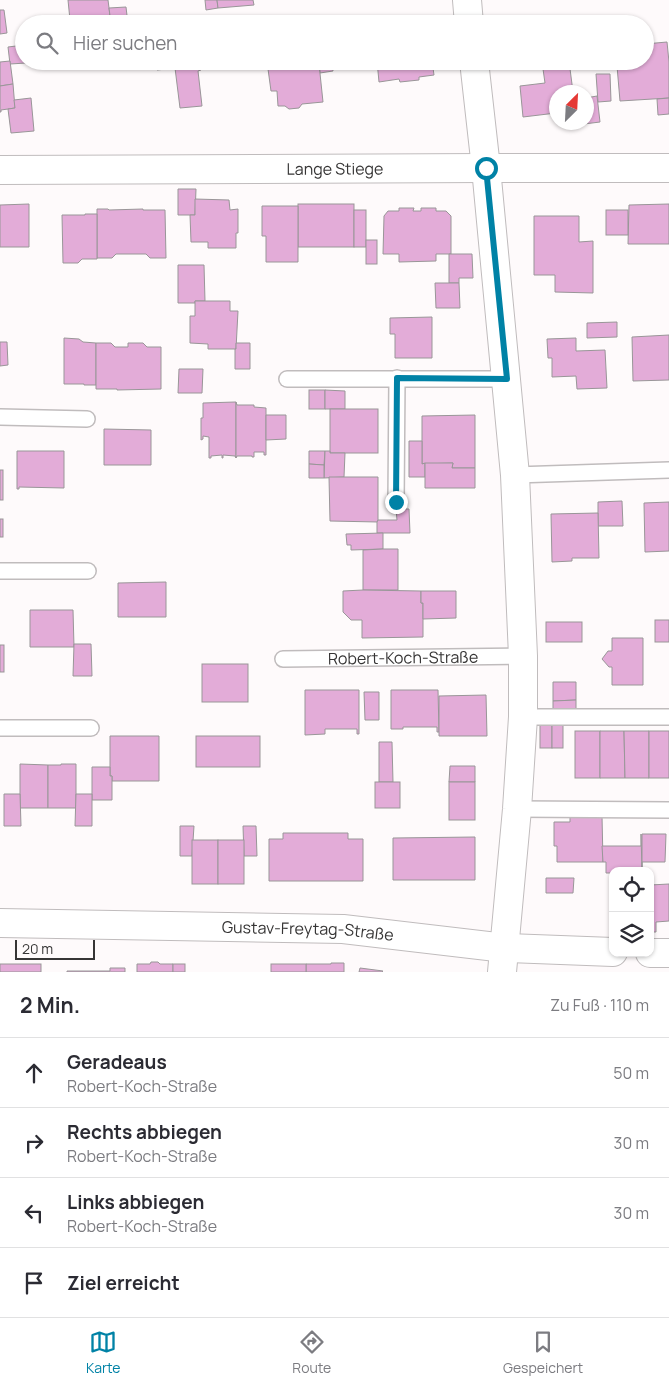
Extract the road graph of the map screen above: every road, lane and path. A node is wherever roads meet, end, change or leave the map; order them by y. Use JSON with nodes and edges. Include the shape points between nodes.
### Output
{"nodes":[{"id":1,"x":466,"y":0,"type":"edge"},
{"id":2,"x":468,"y":15,"type":"edge"},
{"id":3,"x":475,"y":70,"type":"edge"},
{"id":4,"x":486,"y":168,"type":"junction"},
{"id":5,"x":669,"y":168,"type":"edge"},
{"id":6,"x":0,"y":170,"type":"edge"},
{"id":7,"x":397,"y":378,"type":"junction"},
{"id":8,"x":287,"y":379,"type":"dead end"},
{"id":9,"x":507,"y":379,"type":"junction"},
{"id":10,"x":0,"y":417,"type":"edge"},
{"id":11,"x":87,"y":419,"type":"dead end"},
{"id":12,"x":669,"y":470,"type":"edge"},
{"id":13,"x":515,"y":475,"type":"junction"},
{"id":14,"x":396,"y":502,"type":"dead end"},
{"id":15,"x":0,"y":571,"type":"edge"},
{"id":16,"x":88,"y":572,"type":"dead end"},
{"id":17,"x":523,"y":656,"type":"junction"},
{"id":18,"x":283,"y":659,"type":"dead end"},
{"id":19,"x":523,"y":717,"type":"junction"},
{"id":20,"x":669,"y":717,"type":"edge"},
{"id":21,"x":0,"y":728,"type":"edge"},
{"id":22,"x":91,"y":728,"type":"dead end"},
{"id":23,"x":518,"y":809,"type":"junction"},
{"id":24,"x":669,"y":810,"type":"edge"},
{"id":25,"x":0,"y":923,"type":"edge"},
{"id":26,"x":609,"y":952,"type":"edge"},
{"id":27,"x":654,"y":953,"type":"edge"},
{"id":28,"x":669,"y":954,"type":"edge"},
{"id":29,"x":504,"y":960,"type":"edge"}],
"edges":[{"from":1,"to":2,"type":"street"},
{"from":3,"to":4,"type":"street"},
{"from":4,"to":5,"type":"street","name":"Lange Stiege"},
{"from":4,"to":6,"type":"street","name":"Lange Stiege"},
{"from":4,"to":9,"type":"street"},
{"from":7,"to":8,"type":"lane"},
{"from":7,"to":9,"type":"lane"},
{"from":7,"to":14,"type":"lane"},
{"from":9,"to":13,"type":"street"},
{"from":10,"to":11,"type":"lane"},
{"from":12,"to":13,"type":"lane"},
{"from":13,"to":17,"type":"street"},
{"from":15,"to":16,"type":"lane"},
{"from":17,"to":18,"type":"lane","name":"Robert-Koch-Straße"},
{"from":17,"to":19,"type":"street"},
{"from":19,"to":20,"type":"lane"},
{"from":19,"to":23,"type":"street"},
{"from":21,"to":22,"type":"lane"},
{"from":23,"to":24,"type":"lane"},
{"from":23,"to":29,"type":"street"},
{"from":25,"to":29,"type":"street","name":"Gustav-Freytag-Straße","via":[[343,929]]},
{"from":26,"to":29,"type":"street","name":"Gustav-Freytag-Straße"},
{"from":27,"to":28,"type":"street"}]}
